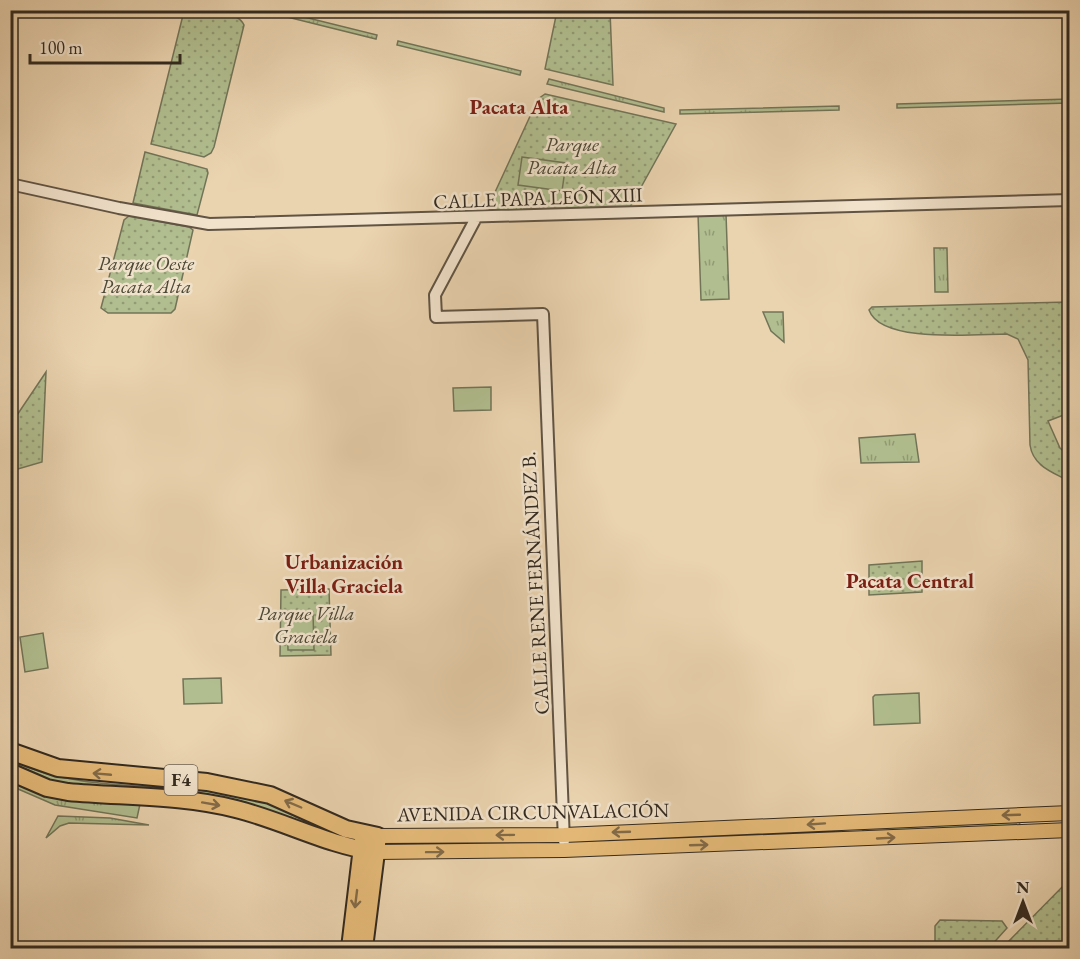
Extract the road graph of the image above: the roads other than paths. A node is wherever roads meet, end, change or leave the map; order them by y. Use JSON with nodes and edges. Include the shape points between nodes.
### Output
{"nodes":[{"id":1,"x":10,"y":184,"type":"edge"},
{"id":2,"x":1070,"y":200,"type":"edge"},
{"id":3,"x":476,"y":218,"type":"junction"},
{"id":4,"x":10,"y":751,"type":"edge"},
{"id":5,"x":10,"y":772,"type":"edge"},
{"id":6,"x":1070,"y":813,"type":"edge"},
{"id":7,"x":1070,"y":830,"type":"edge"},
{"id":8,"x":564,"y":834,"type":"junction"},
{"id":9,"x":370,"y":843,"type":"junction"},
{"id":10,"x":564,"y":850,"type":"junction"},
{"id":11,"x":350,"y":948,"type":"edge"},
{"id":12,"x":364,"y":948,"type":"edge"}],
"edges":[{"from":1,"to":3,"type":"street","name":"CALLE PAPA LEÓN XIII","via":[[209,224]]},
{"from":2,"to":3,"type":"street","name":"CALLE PAPA LEÓN XIII"},
{"from":3,"to":8,"type":"street","name":"CALLE RENE FERNÁNDEZ B.","via":[[435,295],[436,317],[543,314]]},
{"from":9,"to":4,"type":"highway","name":"AVENIDA CIRCUNVALACIÓN","number":"F4","one_way":true,"via":[[270,795],[207,782],[58,768]]},
{"from":5,"to":9,"type":"highway","name":"AVENIDA CIRCUNVALACIÓN","number":"F4","one_way":true,"via":[[47,788],[234,808]]},
{"from":6,"to":8,"type":"main road","name":"AVENIDA CIRCUNVALACIÓN","one_way":true},
{"from":10,"to":7,"type":"main road","name":"AVENIDA CIRCUNVALACIÓN","one_way":true},
{"from":8,"to":9,"type":"main road","name":"AVENIDA CIRCUNVALACIÓN","one_way":true},
{"from":8,"to":10,"type":"street","name":"CALLE RENE FERNÁNDEZ B."},
{"from":9,"to":10,"type":"main road","name":"AVENIDA CIRCUNVALACIÓN","one_way":true},
{"from":9,"to":11,"type":"highway","one_way":true},
{"from":9,"to":12,"type":"highway"}]}
